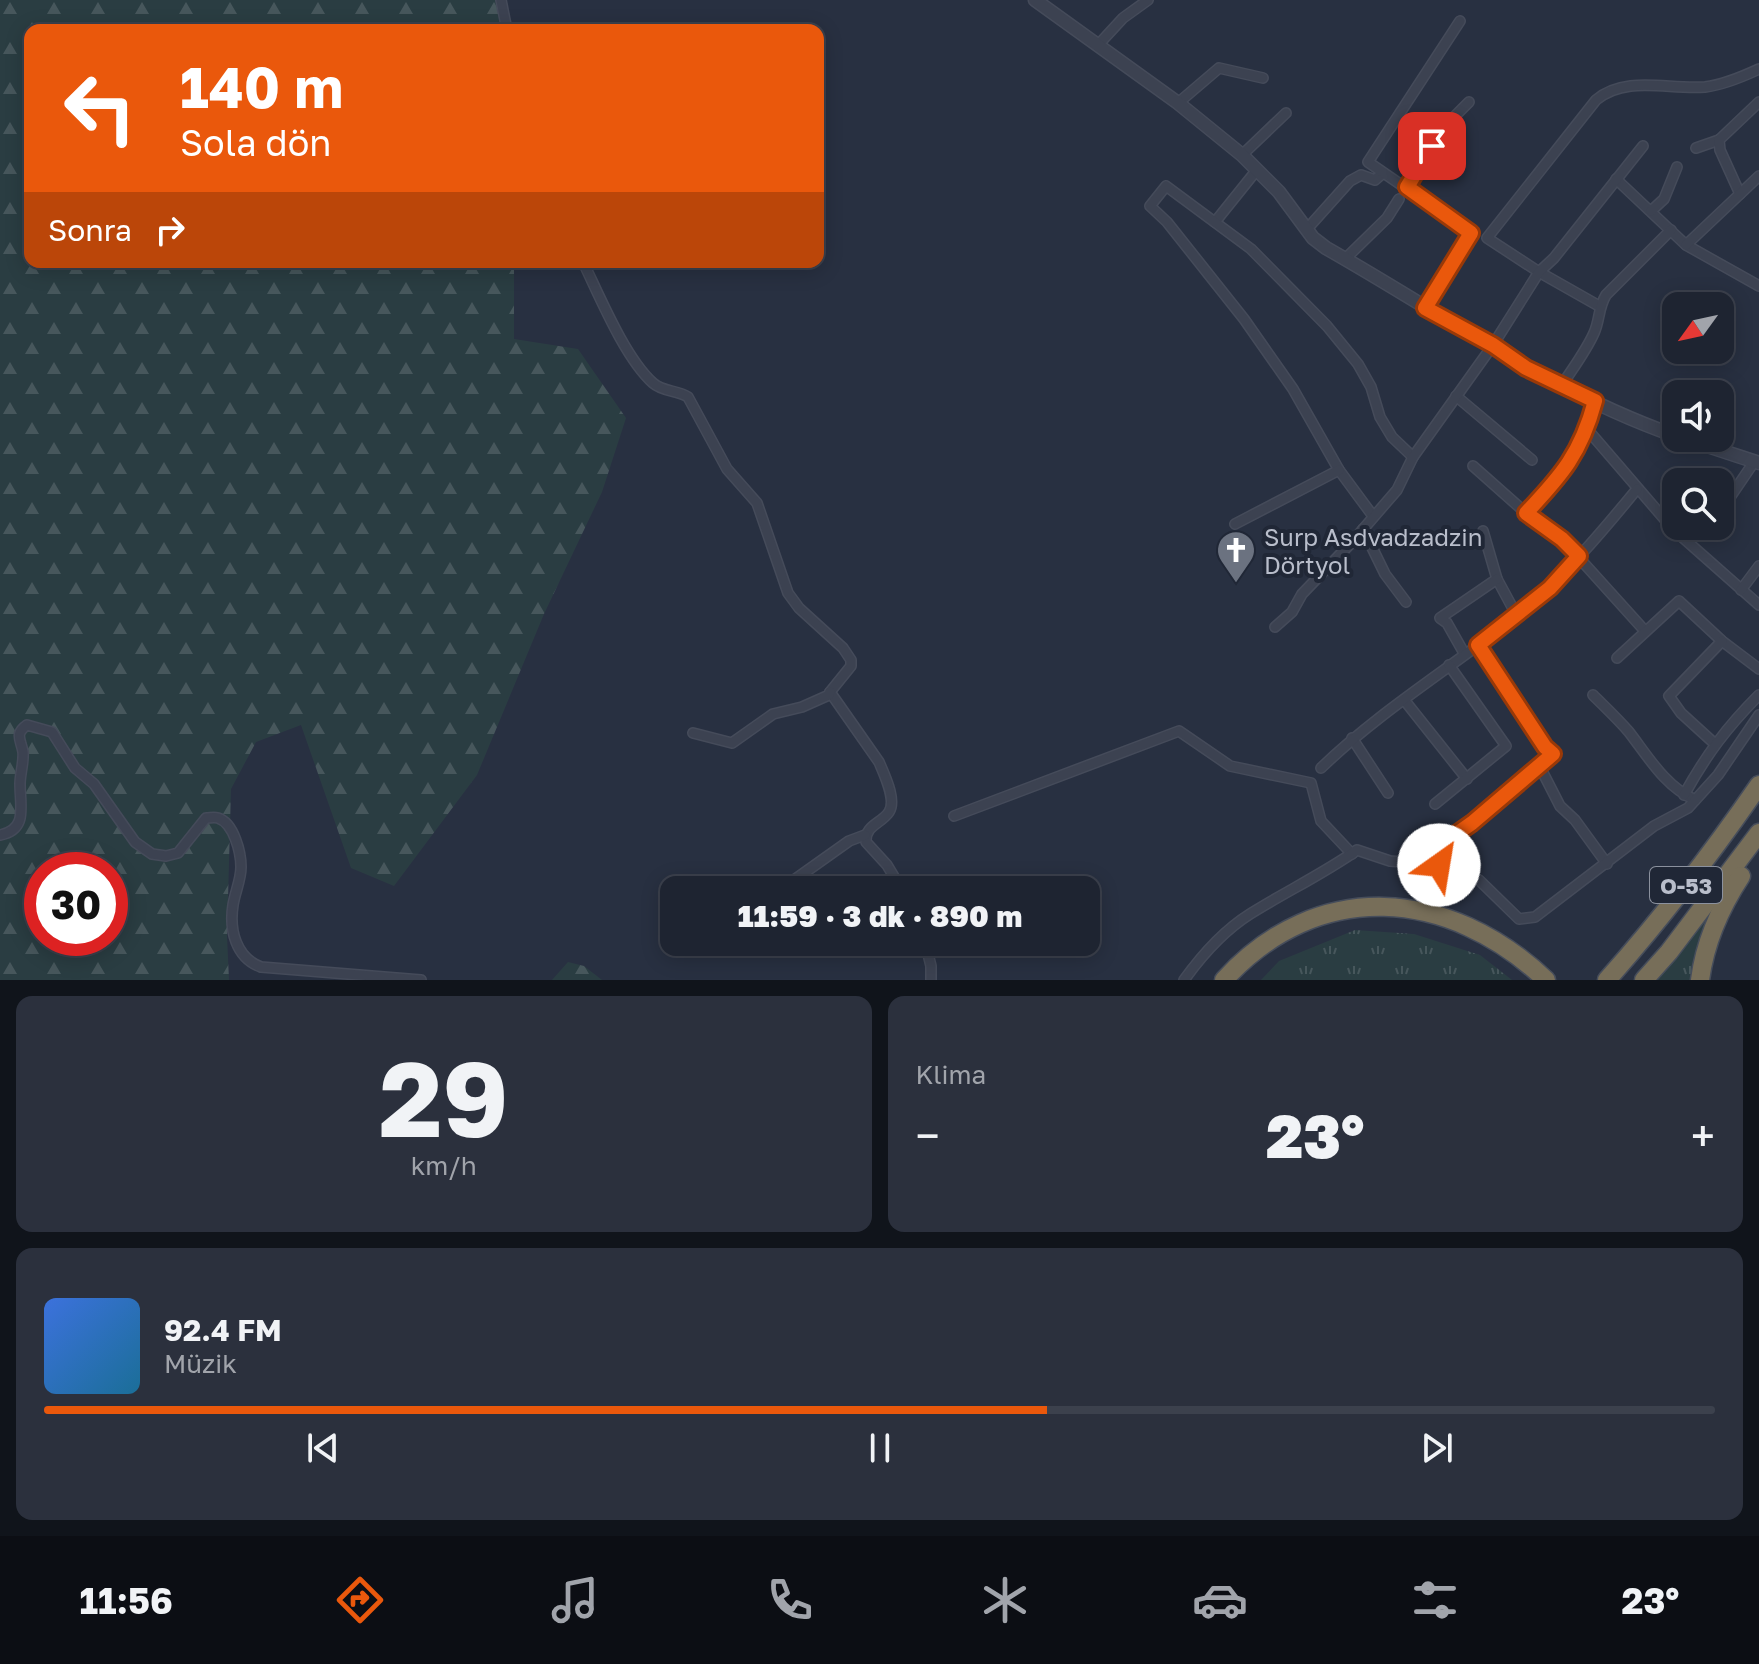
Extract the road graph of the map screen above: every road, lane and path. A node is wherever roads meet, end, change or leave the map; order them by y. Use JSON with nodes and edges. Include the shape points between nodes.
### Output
{"nodes":[{"id":1,"x":501,"y":0,"type":"edge"},
{"id":2,"x":1035,"y":0,"type":"edge"},
{"id":3,"x":1148,"y":0,"type":"edge"},
{"id":4,"x":1460,"y":21,"type":"dead end"},
{"id":5,"x":506,"y":24,"type":"edge"},
{"id":6,"x":1099,"y":44,"type":"junction"},
{"id":7,"x":1759,"y":69,"type":"edge"},
{"id":8,"x":1263,"y":78,"type":"dead end"},
{"id":9,"x":1469,"y":102,"type":"dead end"},
{"id":10,"x":1759,"y":102,"type":"edge"},
{"id":11,"x":1178,"y":103,"type":"junction"},
{"id":12,"x":1286,"y":113,"type":"dead end"},
{"id":13,"x":1719,"y":140,"type":"junction"},
{"id":14,"x":1643,"y":146,"type":"dead end"},
{"id":15,"x":1696,"y":148,"type":"dead end"},
{"id":16,"x":1242,"y":155,"type":"junction"},
{"id":17,"x":1677,"y":167,"type":"dead end"},
{"id":18,"x":1256,"y":171,"type":"junction"},
{"id":19,"x":1383,"y":173,"type":"junction"},
{"id":20,"x":1759,"y":176,"type":"edge"},
{"id":21,"x":1616,"y":179,"type":"junction"},
{"id":22,"x":1407,"y":187,"type":"junction"},
{"id":23,"x":1740,"y":194,"type":"junction"},
{"id":24,"x":1399,"y":199,"type":"dead end"},
{"id":25,"x":1651,"y":211,"type":"junction"},
{"id":26,"x":1215,"y":222,"type":"junction"},
{"id":27,"x":1307,"y":229,"type":"junction"},
{"id":28,"x":1671,"y":230,"type":"junction"},
{"id":29,"x":1686,"y":245,"type":"junction"},
{"id":30,"x":1345,"y":259,"type":"junction"},
{"id":31,"x":586,"y":268,"type":"edge"},
{"id":32,"x":1539,"y":272,"type":"junction"},
{"id":33,"x":1759,"y":286,"type":"edge"},
{"id":34,"x":1599,"y":306,"type":"junction"},
{"id":35,"x":1425,"y":308,"type":"junction"},
{"id":36,"x":1493,"y":345,"type":"junction"},
{"id":37,"x":1562,"y":385,"type":"junction"},
{"id":38,"x":1456,"y":396,"type":"junction"},
{"id":39,"x":1595,"y":401,"type":"junction"},
{"id":40,"x":1587,"y":429,"type":"junction"},
{"id":41,"x":1662,"y":431,"type":"edge"},
{"id":42,"x":1726,"y":452,"type":"edge"},
{"id":43,"x":1413,"y":457,"type":"junction"},
{"id":44,"x":1532,"y":460,"type":"dead end"},
{"id":45,"x":1757,"y":462,"type":"edge"},
{"id":46,"x":1473,"y":466,"type":"dead end"},
{"id":47,"x":1339,"y":470,"type":"junction"},
{"id":48,"x":1637,"y":489,"type":"junction"},
{"id":49,"x":1734,"y":493,"type":"edge"},
{"id":50,"x":1526,"y":513,"type":"junction"},
{"id":51,"x":1373,"y":516,"type":"junction"},
{"id":52,"x":1235,"y":524,"type":"dead end"},
{"id":53,"x":1363,"y":529,"type":"junction"},
{"id":54,"x":1483,"y":531,"type":"dead end"},
{"id":55,"x":1579,"y":556,"type":"junction"},
{"id":56,"x":1759,"y":566,"type":"edge"},
{"id":57,"x":1497,"y":579,"type":"junction"},
{"id":58,"x":1741,"y":590,"type":"junction"},
{"id":59,"x":1406,"y":602,"type":"dead end"},
{"id":60,"x":1759,"y":605,"type":"edge"},
{"id":61,"x":1517,"y":616,"type":"junction"},
{"id":62,"x":1275,"y":627,"type":"dead end"},
{"id":63,"x":1645,"y":631,"type":"junction"},
{"id":64,"x":1722,"y":641,"type":"junction"},
{"id":65,"x":1478,"y":645,"type":"junction"},
{"id":66,"x":1464,"y":653,"type":"junction"},
{"id":67,"x":1617,"y":658,"type":"dead end"},
{"id":68,"x":1449,"y":665,"type":"junction"},
{"id":69,"x":1759,"y":669,"type":"edge"},
{"id":70,"x":830,"y":692,"type":"junction"},
{"id":71,"x":1593,"y":695,"type":"dead end"},
{"id":72,"x":1759,"y":695,"type":"edge"},
{"id":73,"x":1405,"y":701,"type":"junction"},
{"id":74,"x":1759,"y":715,"type":"edge"},
{"id":75,"x":693,"y":733,"type":"dead end"},
{"id":76,"x":1352,"y":738,"type":"junction"},
{"id":77,"x":1715,"y":744,"type":"junction"},
{"id":78,"x":1540,"y":767,"type":"junction"},
{"id":79,"x":1321,"y":768,"type":"dead end"},
{"id":80,"x":1467,"y":779,"type":"junction"},
{"id":81,"x":1759,"y":785,"type":"edge"},
{"id":82,"x":1388,"y":793,"type":"dead end"},
{"id":83,"x":1684,"y":795,"type":"junction"},
{"id":84,"x":1695,"y":800,"type":"junction"},
{"id":85,"x":1435,"y":804,"type":"dead end"},
{"id":86,"x":954,"y":816,"type":"dead end"},
{"id":87,"x":1759,"y":833,"type":"edge"},
{"id":88,"x":0,"y":835,"type":"edge"},
{"id":89,"x":865,"y":835,"type":"junction"},
{"id":90,"x":1759,"y":847,"type":"edge"},
{"id":91,"x":1352,"y":854,"type":"junction"},
{"id":92,"x":1607,"y":864,"type":"junction"},
{"id":93,"x":1439,"y":865,"type":"junction"},
{"id":94,"x":800,"y":876,"type":"edge"},
{"id":95,"x":894,"y":876,"type":"edge"},
{"id":96,"x":928,"y":956,"type":"edge"},
{"id":97,"x":421,"y":980,"type":"edge"},
{"id":98,"x":931,"y":980,"type":"edge"},
{"id":99,"x":1184,"y":980,"type":"edge"},
{"id":100,"x":1224,"y":980,"type":"edge"},
{"id":101,"x":1240,"y":980,"type":"edge"},
{"id":102,"x":1529,"y":980,"type":"edge"},
{"id":103,"x":1546,"y":980,"type":"edge"},
{"id":104,"x":1607,"y":980,"type":"edge"},
{"id":105,"x":1644,"y":980,"type":"edge"},
{"id":106,"x":1700,"y":980,"type":"edge"}],
"edges":[{"from":1,"to":5,"type":"street"},
{"from":2,"to":6,"type":"street"},
{"from":3,"to":6,"type":"street"},
{"from":4,"to":19,"type":"street","via":[[1368,162]]},
{"from":6,"to":11,"type":"street"},
{"from":7,"to":32,"type":"street","via":[[1708,87],[1622,86],[1596,100],[1487,238]]},
{"from":8,"to":11,"type":"street","via":[[1219,68]]},
{"from":9,"to":22,"type":"street","via":[[1445,126]]},
{"from":10,"to":13,"type":"street"},
{"from":11,"to":16,"type":"street"},
{"from":12,"to":16,"type":"street"},
{"from":13,"to":15,"type":"street"},
{"from":13,"to":23,"type":"street"},
{"from":14,"to":21,"type":"street"},
{"from":16,"to":18,"type":"street"},
{"from":17,"to":25,"type":"street","via":[[1664,199]]},
{"from":18,"to":26,"type":"street"},
{"from":18,"to":27,"type":"street"},
{"from":19,"to":22,"type":"street"},
{"from":19,"to":27,"type":"street","via":[[1375,180],[1361,175],[1350,181]]},
{"from":20,"to":23,"type":"street"},
{"from":21,"to":25,"type":"street"},
{"from":21,"to":32,"type":"street"},
{"from":22,"to":35,"type":"street","via":[[1471,233]]},
{"from":23,"to":29,"type":"street"},
{"from":24,"to":30,"type":"street"},
{"from":25,"to":28,"type":"street"},
{"from":26,"to":43,"type":"street","via":[[1251,249],[1327,326],[1358,364],[1386,427]]},
{"from":26,"to":47,"type":"street","via":[[1166,186],[1150,206],[1244,319],[1293,389]]},
{"from":27,"to":30,"type":"street"},
{"from":28,"to":29,"type":"street"},
{"from":28,"to":34,"type":"street"},
{"from":29,"to":33,"type":"street"},
{"from":30,"to":35,"type":"street"},
{"from":31,"to":70,"type":"street","via":[[643,372],[660,388],[688,397],[727,469],[757,503],[788,593],[848,655],[851,666]]},
{"from":32,"to":34,"type":"street"},
{"from":32,"to":36,"type":"street"},
{"from":34,"to":37,"type":"street","via":[[1595,332]]},
{"from":35,"to":36,"type":"street"},
{"from":36,"to":37,"type":"street"},
{"from":36,"to":38,"type":"street"},
{"from":37,"to":39,"type":"street"},
{"from":38,"to":43,"type":"street"},
{"from":38,"to":44,"type":"street"},
{"from":39,"to":40,"type":"street"},
{"from":39,"to":41,"type":"street"},
{"from":40,"to":48,"type":"street"},
{"from":40,"to":50,"type":"street","via":[[1572,461]]},
{"from":42,"to":45,"type":"street"},
{"from":43,"to":51,"type":"street","via":[[1397,490]]},
{"from":45,"to":49,"type":"street"},
{"from":46,"to":50,"type":"street"},
{"from":47,"to":51,"type":"street"},
{"from":47,"to":52,"type":"street"},
{"from":48,"to":55,"type":"street"},
{"from":48,"to":58,"type":"street"},
{"from":50,"to":55,"type":"street"},
{"from":51,"to":53,"type":"street"},
{"from":53,"to":59,"type":"street"},
{"from":53,"to":62,"type":"street"},
{"from":54,"to":57,"type":"street"},
{"from":55,"to":61,"type":"street"},
{"from":55,"to":63,"type":"street"},
{"from":56,"to":58,"type":"street"},
{"from":57,"to":61,"type":"street"},
{"from":57,"to":66,"type":"street","via":[[1440,618]]},
{"from":58,"to":60,"type":"street"},
{"from":61,"to":65,"type":"street"},
{"from":63,"to":64,"type":"street","via":[[1679,601]]},
{"from":63,"to":67,"type":"street"},
{"from":64,"to":69,"type":"street"},
{"from":64,"to":77,"type":"street","via":[[1669,696]]},
{"from":65,"to":66,"type":"street"},
{"from":65,"to":78,"type":"street","via":[[1553,754]]},
{"from":66,"to":68,"type":"street"},
{"from":68,"to":73,"type":"street"},
{"from":68,"to":80,"type":"street","via":[[1506,746]]},
{"from":70,"to":75,"type":"street","via":[[773,714],[732,743]]},
{"from":70,"to":89,"type":"street","via":[[879,762],[889,790],[890,811]]},
{"from":71,"to":83,"type":"street"},
{"from":72,"to":77,"type":"street"},
{"from":73,"to":76,"type":"street"},
{"from":73,"to":80,"type":"street"},
{"from":74,"to":84,"type":"street"},
{"from":76,"to":79,"type":"street"},
{"from":76,"to":82,"type":"street"},
{"from":77,"to":83,"type":"street"},
{"from":78,"to":92,"type":"street","via":[[1560,806]]},
{"from":78,"to":93,"type":"street","via":[[1445,842]]},
{"from":80,"to":85,"type":"street"},
{"from":81,"to":104,"type":"highway","number":"O-53","via":[[1677,897]]},
{"from":83,"to":84,"type":"street"},
{"from":84,"to":92,"type":"street"},
{"from":86,"to":91,"type":"street","via":[[1179,731],[1230,766],[1311,783],[1321,821]]},
{"from":87,"to":105,"type":"highway","number":"O-53"},
{"from":88,"to":97,"type":"street","via":[[19,825],[23,753],[18,738],[21,729],[36,726],[52,732],[135,842],[152,854],[178,853],[206,818],[220,818],[229,826],[241,868],[232,908],[236,945],[248,962]]},
{"from":89,"to":94,"type":"street"},
{"from":89,"to":95,"type":"street"},
{"from":90,"to":106,"type":"highway","via":[[1725,901]]},
{"from":91,"to":93,"type":"street","via":[[1357,850],[1390,861]]},
{"from":91,"to":99,"type":"street","via":[[1248,915],[1220,937]]},
{"from":92,"to":93,"type":"street","via":[[1535,917],[1519,919],[1479,880]]},
{"from":96,"to":98,"type":"street"},
{"from":100,"to":103,"type":"highway","via":[[1291,927],[1323,915],[1388,906],[1465,924],[1504,945]]},
{"from":101,"to":102,"type":"highway","via":[[1297,937],[1355,920],[1388,919],[1461,932]]}]}
